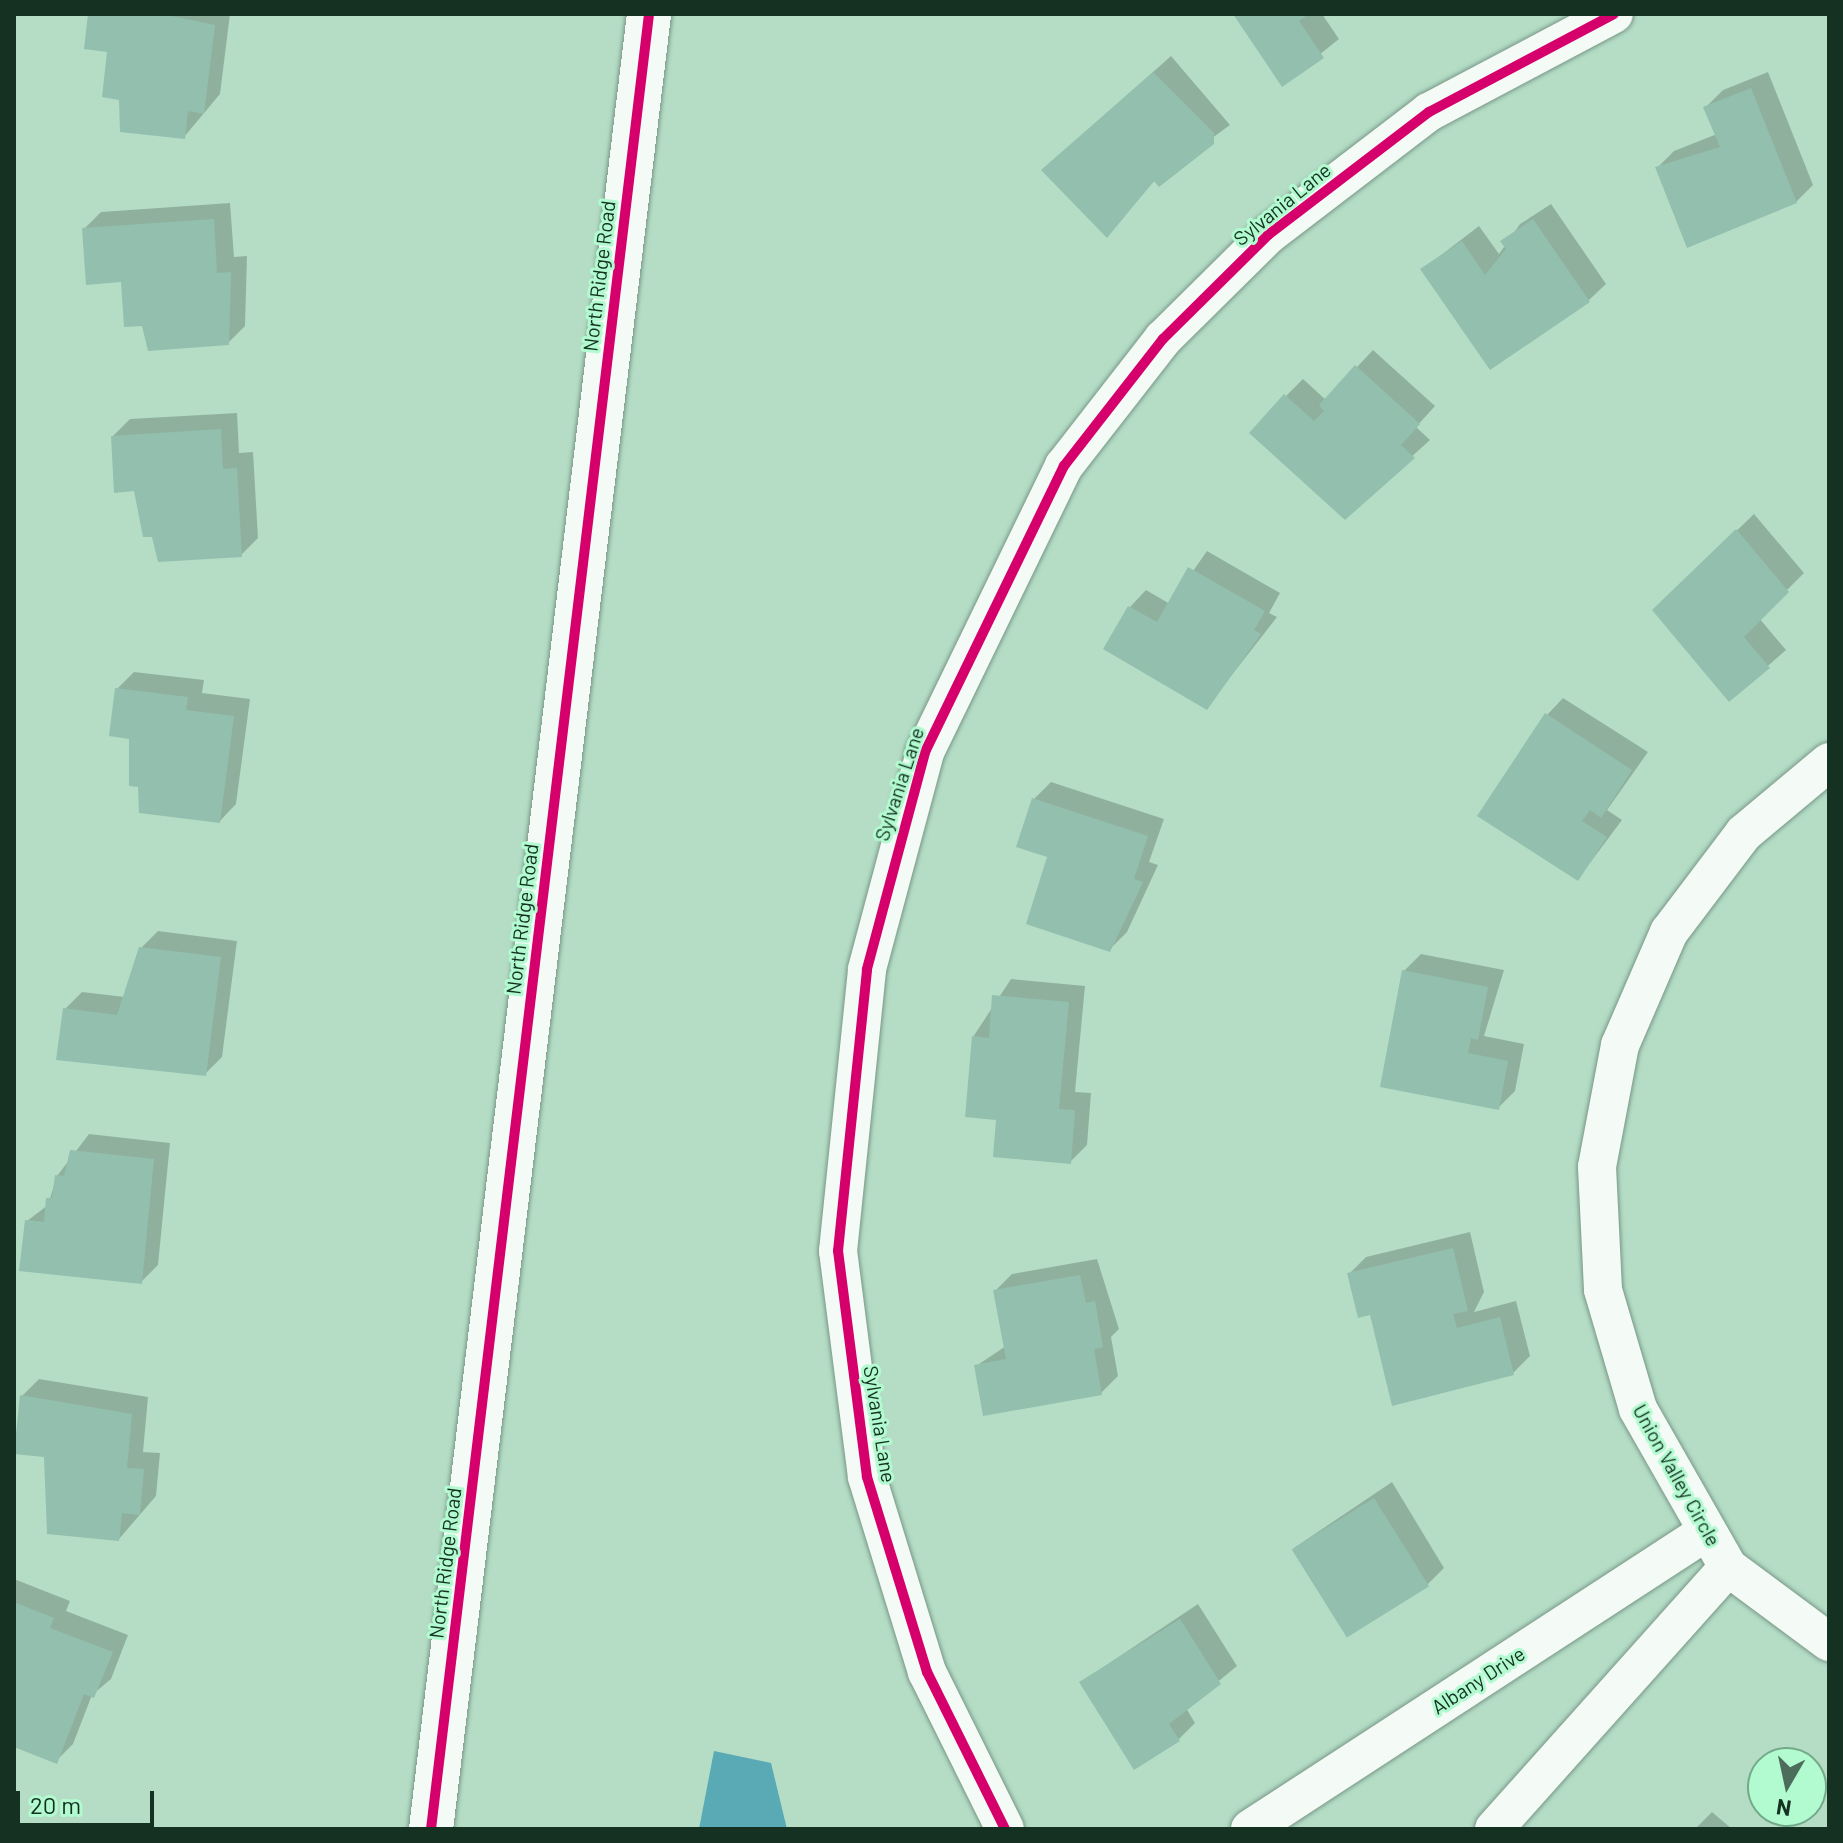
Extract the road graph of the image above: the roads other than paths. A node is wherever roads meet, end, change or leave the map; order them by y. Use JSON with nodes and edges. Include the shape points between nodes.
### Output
{"nodes":[{"id":1,"x":649,"y":14,"type":"edge"},
{"id":2,"x":1614,"y":14,"type":"edge"},
{"id":3,"x":1829,"y":762,"type":"edge"},
{"id":4,"x":1706,"y":1532,"type":"junction"},
{"id":5,"x":1728,"y":1567,"type":"junction"},
{"id":6,"x":1829,"y":1642,"type":"edge"},
{"id":7,"x":431,"y":1829,"type":"edge"},
{"id":8,"x":1005,"y":1829,"type":"edge"},
{"id":9,"x":1250,"y":1829,"type":"edge"},
{"id":10,"x":1494,"y":1829,"type":"edge"}],
"edges":[{"from":1,"to":7,"type":"street","name":"North Ridge Road"},
{"from":2,"to":8,"type":"street","name":"Sylvania Lane","via":[[1429,112],[1268,235],[1163,339],[1064,466],[925,752],[867,969],[838,1251],[867,1477],[927,1672]]},
{"from":3,"to":4,"type":"street","name":"Union Valley Circle","via":[[1744,833],[1669,932],[1620,1045],[1597,1167],[1603,1290],[1633,1394]]},
{"from":4,"to":5,"type":"street","name":"Union Valley Circle"},
{"from":4,"to":9,"type":"street","name":"Albany Drive"},
{"from":5,"to":6,"type":"street","name":"Union Valley Circle"},
{"from":5,"to":10,"type":"street"}]}
